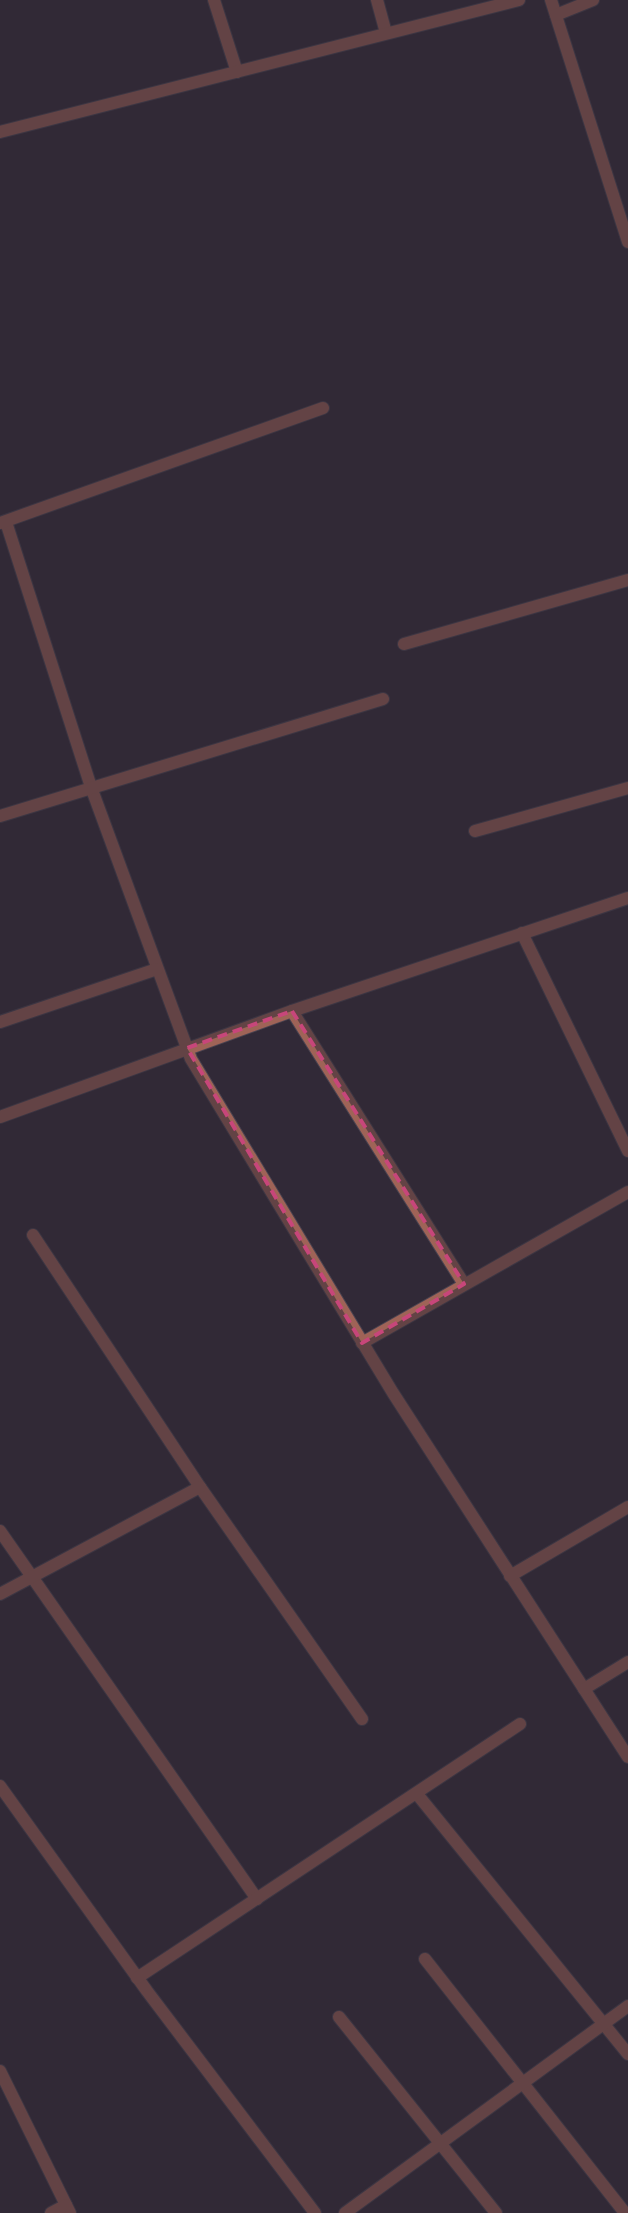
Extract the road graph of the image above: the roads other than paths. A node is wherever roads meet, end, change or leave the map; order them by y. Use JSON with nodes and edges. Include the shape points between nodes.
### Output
{"nodes":[{"id":1,"x":214,"y":0,"type":"edge"},
{"id":2,"x":377,"y":0,"type":"edge"},
{"id":3,"x":519,"y":0,"type":"edge"},
{"id":4,"x":551,"y":0,"type":"edge"},
{"id":5,"x":593,"y":0,"type":"edge"},
{"id":6,"x":556,"y":15,"type":"junction"},
{"id":7,"x":386,"y":33,"type":"junction"},
{"id":8,"x":237,"y":72,"type":"junction"},
{"id":9,"x":0,"y":132,"type":"edge"},
{"id":10,"x":628,"y":242,"type":"edge"},
{"id":11,"x":323,"y":408,"type":"dead end"},
{"id":12,"x":3,"y":523,"type":"edge"},
{"id":13,"x":628,"y":580,"type":"edge"},
{"id":14,"x":404,"y":644,"type":"dead end"},
{"id":15,"x":383,"y":699,"type":"dead end"},
{"id":16,"x":91,"y":787,"type":"junction"},
{"id":17,"x":628,"y":788,"type":"edge"},
{"id":18,"x":0,"y":816,"type":"edge"},
{"id":19,"x":475,"y":831,"type":"dead end"},
{"id":20,"x":628,"y":898,"type":"edge"},
{"id":21,"x":522,"y":933,"type":"junction"},
{"id":22,"x":157,"y":969,"type":"junction"},
{"id":23,"x":292,"y":1011,"type":"junction"},
{"id":24,"x":0,"y":1022,"type":"edge"},
{"id":25,"x":187,"y":1048,"type":"junction"},
{"id":26,"x":0,"y":1117,"type":"edge"},
{"id":27,"x":628,"y":1151,"type":"edge"},
{"id":28,"x":628,"y":1192,"type":"edge"},
{"id":29,"x":33,"y":1235,"type":"dead end"},
{"id":30,"x":464,"y":1284,"type":"junction"},
{"id":31,"x":362,"y":1343,"type":"junction"},
{"id":32,"x":200,"y":1487,"type":"junction"},
{"id":33,"x":628,"y":1507,"type":"edge"},
{"id":34,"x":0,"y":1531,"type":"edge"},
{"id":35,"x":510,"y":1576,"type":"junction"},
{"id":36,"x":31,"y":1577,"type":"junction"},
{"id":37,"x":0,"y":1594,"type":"edge"},
{"id":38,"x":628,"y":1662,"type":"edge"},
{"id":39,"x":584,"y":1689,"type":"junction"},
{"id":40,"x":362,"y":1719,"type":"dead end"},
{"id":41,"x":520,"y":1724,"type":"dead end"},
{"id":42,"x":628,"y":1757,"type":"edge"},
{"id":43,"x":0,"y":1786,"type":"edge"},
{"id":44,"x":416,"y":1794,"type":"junction"},
{"id":45,"x":257,"y":1899,"type":"junction"},
{"id":46,"x":425,"y":1959,"type":"dead end"},
{"id":47,"x":137,"y":1978,"type":"junction"},
{"id":48,"x":628,"y":2006,"type":"edge"},
{"id":49,"x":339,"y":2016,"type":"dead end"},
{"id":50,"x":604,"y":2024,"type":"junction"},
{"id":51,"x":628,"y":2054,"type":"edge"},
{"id":52,"x":0,"y":2071,"type":"edge"},
{"id":53,"x":523,"y":2083,"type":"junction"},
{"id":54,"x":440,"y":2144,"type":"junction"},
{"id":55,"x":68,"y":2209,"type":"edge"},
{"id":56,"x":51,"y":2213,"type":"edge"},
{"id":57,"x":314,"y":2213,"type":"edge"},
{"id":58,"x":345,"y":2213,"type":"edge"},
{"id":59,"x":496,"y":2213,"type":"edge"},
{"id":60,"x":625,"y":2213,"type":"edge"}],
"edges":[{"from":1,"to":8,"type":"street"},
{"from":2,"to":7,"type":"street"},
{"from":3,"to":7,"type":"street"},
{"from":4,"to":6,"type":"street"},
{"from":5,"to":6,"type":"street"},
{"from":6,"to":10,"type":"street"},
{"from":7,"to":8,"type":"street"},
{"from":8,"to":9,"type":"street"},
{"from":11,"to":12,"type":"street"},
{"from":12,"to":16,"type":"street"},
{"from":13,"to":14,"type":"street"},
{"from":15,"to":16,"type":"street"},
{"from":16,"to":18,"type":"street"},
{"from":16,"to":22,"type":"street"},
{"from":17,"to":19,"type":"street"},
{"from":20,"to":21,"type":"street"},
{"from":21,"to":23,"type":"street"},
{"from":21,"to":27,"type":"street"},
{"from":22,"to":24,"type":"street"},
{"from":22,"to":25,"type":"street"},
{"from":23,"to":25,"type":"street"},
{"from":23,"to":30,"type":"street"},
{"from":25,"to":26,"type":"street"},
{"from":25,"to":31,"type":"street"},
{"from":28,"to":30,"type":"street"},
{"from":29,"to":32,"type":"street"},
{"from":30,"to":31,"type":"street"},
{"from":31,"to":35,"type":"street"},
{"from":32,"to":36,"type":"street"},
{"from":32,"to":40,"type":"street"},
{"from":33,"to":35,"type":"street"},
{"from":34,"to":36,"type":"street"},
{"from":35,"to":39,"type":"street"},
{"from":36,"to":37,"type":"street"},
{"from":36,"to":45,"type":"street"},
{"from":38,"to":39,"type":"street"},
{"from":39,"to":42,"type":"street"},
{"from":41,"to":44,"type":"street"},
{"from":43,"to":47,"type":"street"},
{"from":44,"to":45,"type":"street"},
{"from":44,"to":50,"type":"street"},
{"from":45,"to":47,"type":"street"},
{"from":46,"to":53,"type":"street"},
{"from":47,"to":57,"type":"street"},
{"from":48,"to":50,"type":"street"},
{"from":49,"to":54,"type":"street"},
{"from":50,"to":51,"type":"street"},
{"from":50,"to":53,"type":"street"},
{"from":52,"to":55,"type":"street"},
{"from":53,"to":54,"type":"street"},
{"from":53,"to":60,"type":"street"},
{"from":54,"to":58,"type":"street"},
{"from":54,"to":59,"type":"street"},
{"from":55,"to":56,"type":"street"}]}
